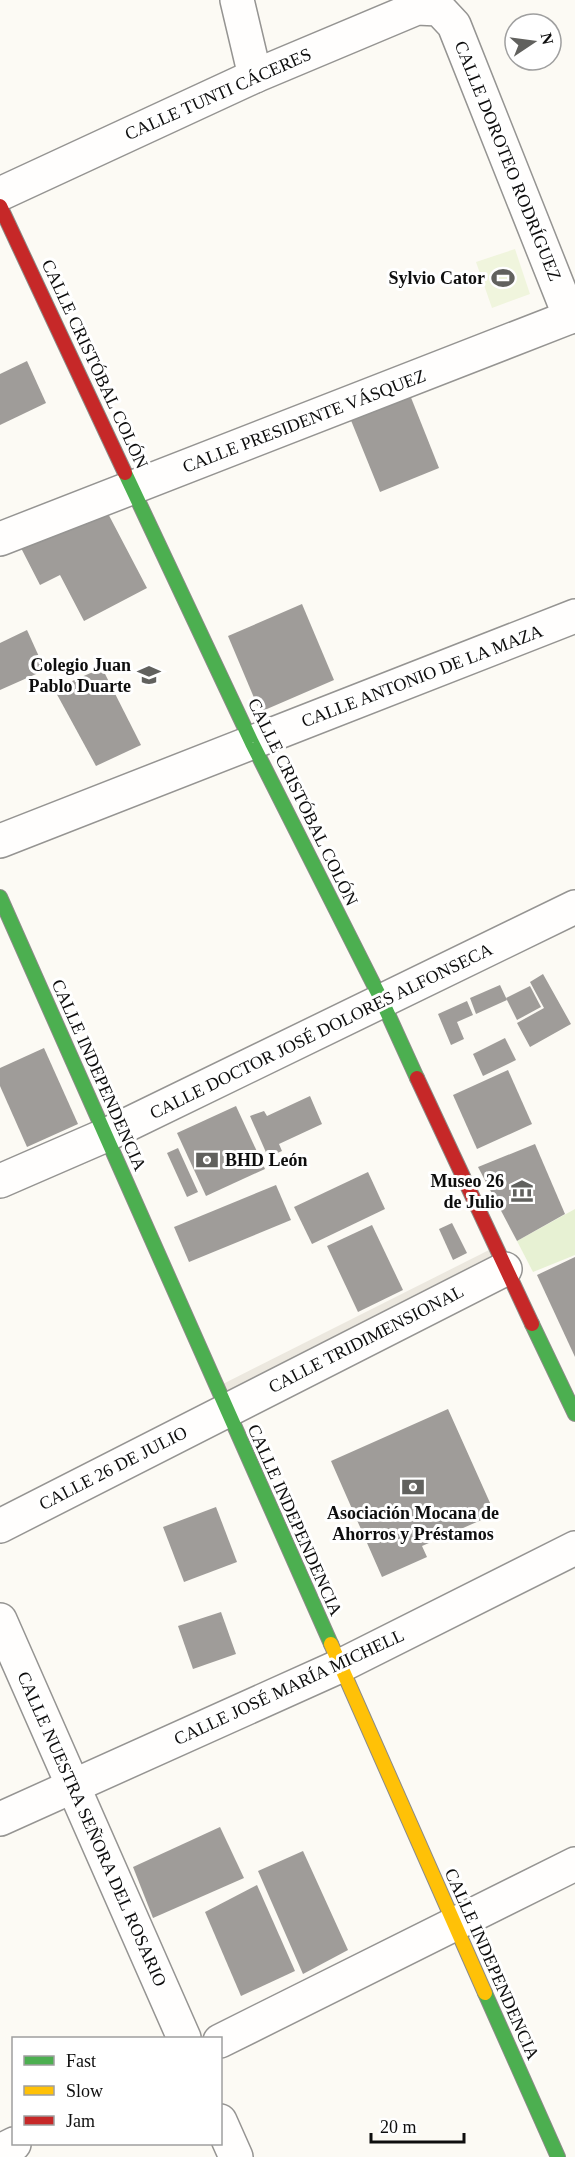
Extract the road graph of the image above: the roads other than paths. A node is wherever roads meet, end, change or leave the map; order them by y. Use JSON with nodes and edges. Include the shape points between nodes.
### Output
{"nodes":[{"id":1,"x":237,"y":0,"type":"edge"},
{"id":2,"x":439,"y":9,"type":"joint"},
{"id":3,"x":255,"y":75,"type":"junction"},
{"id":4,"x":0,"y":194,"type":"edge"},
{"id":5,"x":0,"y":206,"type":"edge"},
{"id":6,"x":572,"y":316,"type":"edge"},
{"id":7,"x":134,"y":487,"type":"junction"},
{"id":8,"x":0,"y":539,"type":"edge"},
{"id":9,"x":575,"y":616,"type":"edge"},
{"id":10,"x":252,"y":743,"type":"junction"},
{"id":11,"x":0,"y":841,"type":"edge"},
{"id":12,"x":0,"y":897,"type":"edge"},
{"id":13,"x":575,"y":907,"type":"edge"},
{"id":14,"x":382,"y":1001,"type":"junction"},
{"id":15,"x":106,"y":1135,"type":"junction"},
{"id":16,"x":0,"y":1181,"type":"edge"},
{"id":17,"x":505,"y":1269,"type":"junction"},
{"id":18,"x":227,"y":1410,"type":"junction"},
{"id":19,"x":575,"y":1414,"type":"edge"},
{"id":20,"x":0,"y":1526,"type":"edge"},
{"id":21,"x":575,"y":1548,"type":"edge"},
{"id":22,"x":0,"y":1620,"type":"edge"},
{"id":23,"x":340,"y":1666,"type":"junction"},
{"id":24,"x":73,"y":1786,"type":"junction"},
{"id":25,"x":0,"y":1819,"type":"edge"},
{"id":26,"x":575,"y":1864,"type":"edge"},
{"id":27,"x":455,"y":1926,"type":"junction"},
{"id":28,"x":184,"y":2037,"type":"edge"},
{"id":29,"x":222,"y":2040,"type":"edge"},
{"id":30,"x":222,"y":2126,"type":"edge"},
{"id":31,"x":236,"y":2157,"type":"edge"},
{"id":32,"x":558,"y":2157,"type":"edge"}],
"edges":[{"from":1,"to":3,"type":"street"},
{"from":2,"to":3,"type":"street","name":"CALLE TUNTI CÁCERES","via":[[417,8]]},
{"from":2,"to":6,"type":"street","name":"CALLE DOROTEO RODRÍGUEZ","via":[[454,25]]},
{"from":3,"to":4,"type":"street","name":"CALLE TUNTI CÁCERES"},
{"from":5,"to":7,"type":"street","name":"CALLE CRISTÓBAL COLÓN"},
{"from":6,"to":7,"type":"street","name":"CALLE PRESIDENTE VÁSQUEZ"},
{"from":7,"to":8,"type":"street","name":"CALLE PRESIDENTE VÁSQUEZ"},
{"from":7,"to":10,"type":"street","name":"CALLE CRISTÓBAL COLÓN"},
{"from":9,"to":10,"type":"street","name":"CALLE ANTONIO DE LA MAZA"},
{"from":10,"to":11,"type":"street","name":"CALLE ANTONIO DE LA MAZA"},
{"from":10,"to":14,"type":"street","name":"CALLE CRISTÓBAL COLÓN"},
{"from":12,"to":15,"type":"street","name":"CALLE INDEPENDENCIA"},
{"from":13,"to":14,"type":"street","name":"CALLE DOCTOR JOSÉ DOLORES ALFONSECA"},
{"from":14,"to":15,"type":"street","name":"CALLE DOCTOR JOSÉ DOLORES ALFONSECA"},
{"from":14,"to":17,"type":"street","name":"CALLE CRISTÓBAL COLÓN"},
{"from":15,"to":16,"type":"street","name":"CALLE DOCTOR JOSÉ DOLORES ALFONSECA"},
{"from":15,"to":18,"type":"street","name":"CALLE INDEPENDENCIA"},
{"from":17,"to":18,"type":"street","name":"CALLE TRIDIMENSIONAL"},
{"from":17,"to":19,"type":"street","name":"CALLE CRISTÓBAL COLÓN"},
{"from":18,"to":20,"type":"street","name":"CALLE 26 DE JULIO"},
{"from":18,"to":23,"type":"street","name":"CALLE INDEPENDENCIA"},
{"from":21,"to":23,"type":"street","name":"CALLE JOSÉ MARÍA MICHELL"},
{"from":22,"to":24,"type":"street","name":"CALLE NUESTRA SEÑORA DEL ROSARIO"},
{"from":23,"to":24,"type":"street","name":"CALLE JOSÉ MARÍA MICHELL"},
{"from":23,"to":27,"type":"street","name":"CALLE INDEPENDENCIA"},
{"from":24,"to":25,"type":"street","name":"CALLE JOSÉ MARÍA MICHELL"},
{"from":24,"to":28,"type":"street","name":"CALLE NUESTRA SEÑORA DEL ROSARIO"},
{"from":26,"to":27,"type":"street"},
{"from":27,"to":29,"type":"street"},
{"from":27,"to":32,"type":"street","name":"CALLE INDEPENDENCIA"},
{"from":30,"to":31,"type":"street"}]}
